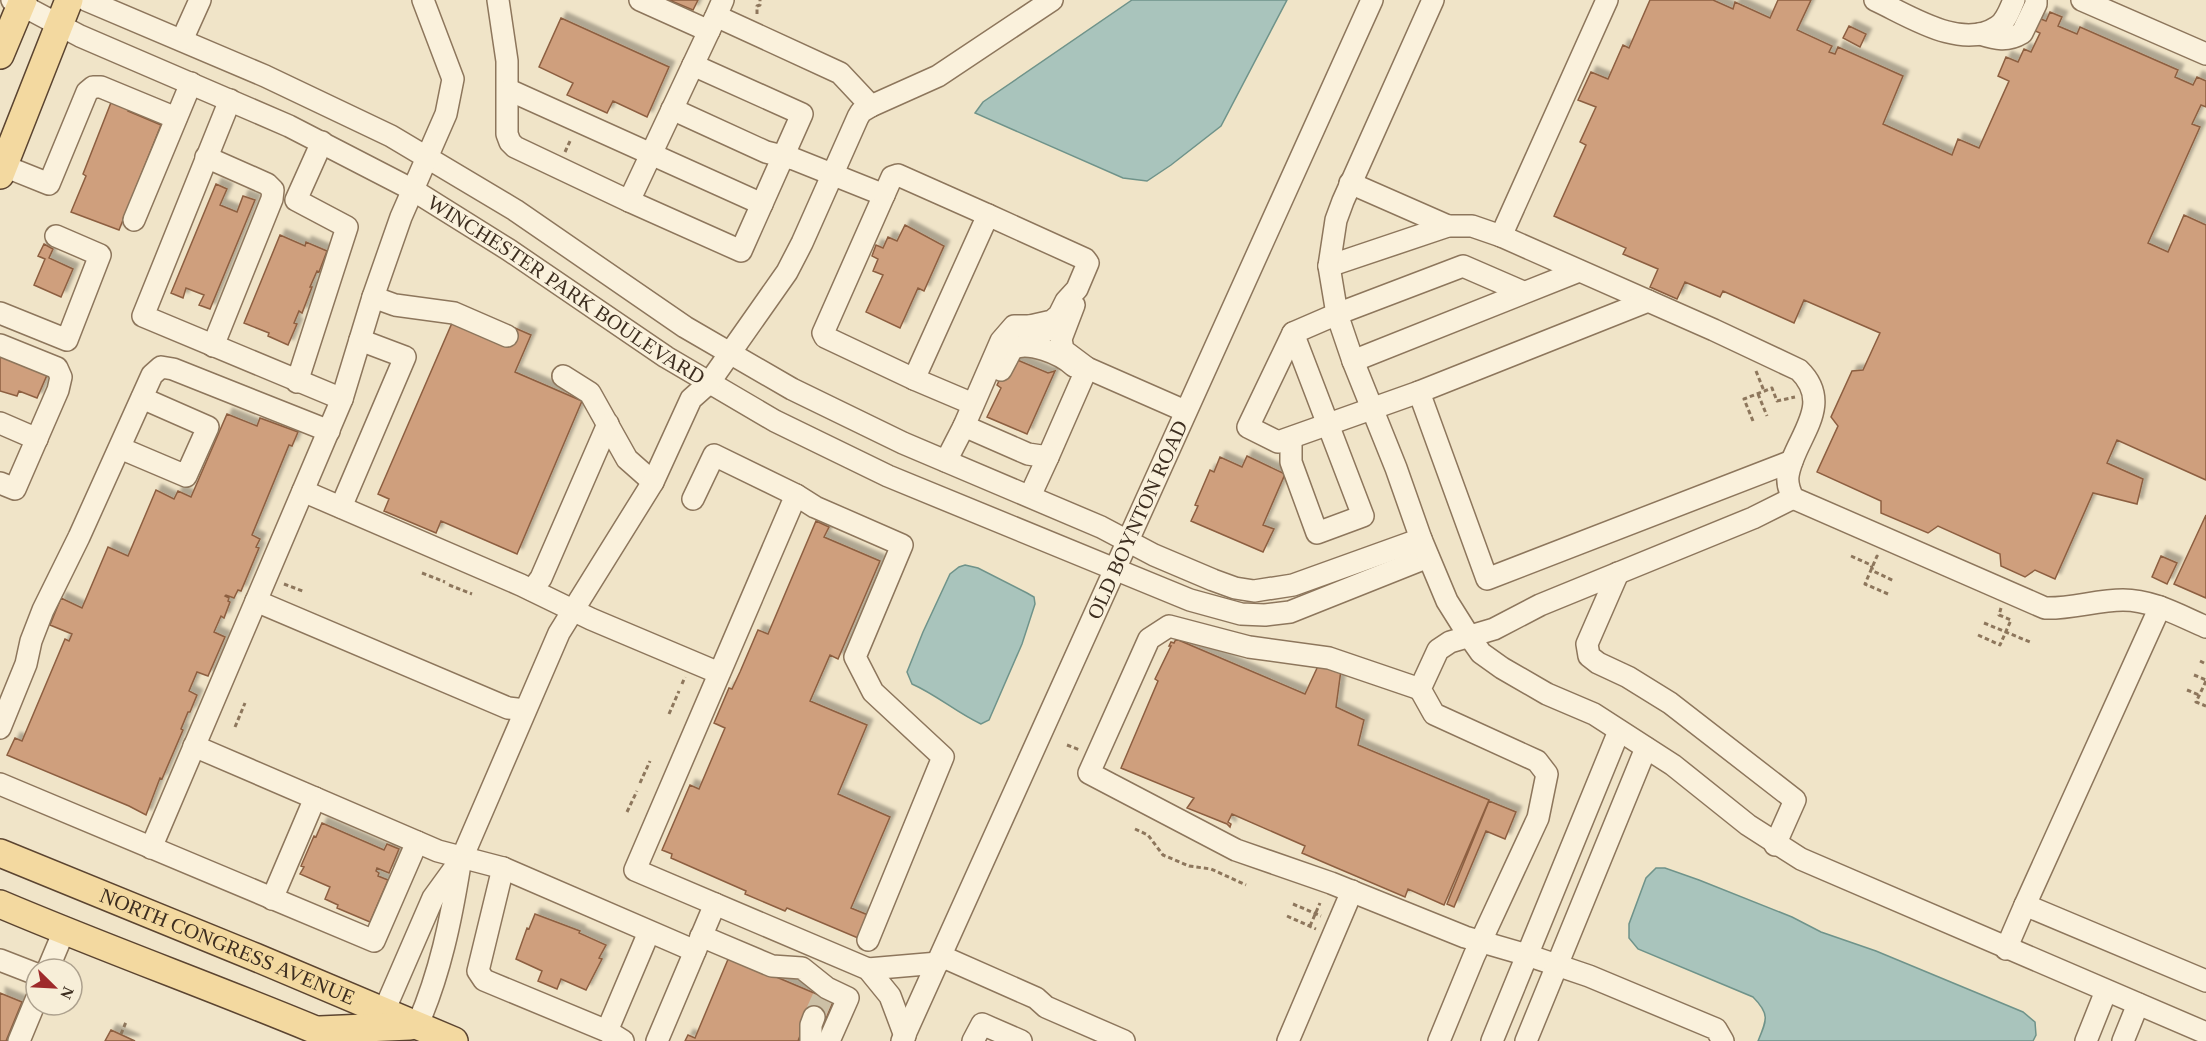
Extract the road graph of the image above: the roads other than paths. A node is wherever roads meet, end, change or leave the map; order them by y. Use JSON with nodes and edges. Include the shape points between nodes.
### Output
{"nodes":[{"id":1,"x":69,"y":0,"type":"edge"},
{"id":2,"x":86,"y":0,"type":"edge"},
{"id":3,"x":200,"y":0,"type":"edge"},
{"id":4,"x":423,"y":0,"type":"edge"},
{"id":5,"x":498,"y":0,"type":"edge"},
{"id":6,"x":640,"y":0,"type":"edge"},
{"id":7,"x":1052,"y":0,"type":"edge"},
{"id":8,"x":1433,"y":0,"type":"edge"},
{"id":9,"x":1607,"y":0,"type":"edge"},
{"id":10,"x":1875,"y":0,"type":"edge"},
{"id":11,"x":2014,"y":0,"type":"edge"},
{"id":12,"x":2036,"y":0,"type":"edge"},
{"id":13,"x":2082,"y":0,"type":"edge"},
{"id":14,"x":19,"y":2,"type":"edge"},
{"id":15,"x":1364,"y":6,"type":"edge"},
{"id":16,"x":716,"y":15,"type":"edge"},
{"id":17,"x":60,"y":25,"type":"junction"},
{"id":18,"x":1980,"y":34,"type":"junction"},
{"id":19,"x":182,"y":40,"type":"junction"},
{"id":20,"x":2206,"y":54,"type":"edge"},
{"id":21,"x":0,"y":55,"type":"edge"},
{"id":22,"x":693,"y":64,"type":"junction"},
{"id":23,"x":191,"y":83,"type":"junction"},
{"id":24,"x":509,"y":90,"type":"junction"},
{"id":25,"x":230,"y":100,"type":"junction"},
{"id":26,"x":871,"y":106,"type":"junction"},
{"id":27,"x":672,"y":109,"type":"junction"},
{"id":28,"x":176,"y":118,"type":"junction"},
{"id":29,"x":322,"y":142,"type":"junction"},
{"id":30,"x":651,"y":154,"type":"junction"},
{"id":31,"x":783,"y":156,"type":"junction"},
{"id":32,"x":206,"y":157,"type":"junction"},
{"id":33,"x":428,"y":157,"type":"junction"},
{"id":34,"x":2,"y":170,"type":"edge"},
{"id":35,"x":833,"y":174,"type":"junction"},
{"id":36,"x":1350,"y":183,"type":"junction"},
{"id":37,"x":413,"y":190,"type":"junction"},
{"id":38,"x":884,"y":195,"type":"junction"},
{"id":39,"x":629,"y":201,"type":"junction"},
{"id":40,"x":762,"y":204,"type":"junction"},
{"id":41,"x":988,"y":215,"type":"junction"},
{"id":42,"x":134,"y":220,"type":"dead end"},
{"id":43,"x":1448,"y":226,"type":"junction"},
{"id":44,"x":56,"y":236,"type":"dead end"},
{"id":45,"x":1501,"y":236,"type":"junction"},
{"id":46,"x":1329,"y":266,"type":"junction"},
{"id":47,"x":1579,"y":271,"type":"junction"},
{"id":48,"x":1077,"y":289,"type":"junction"},
{"id":49,"x":1523,"y":292,"type":"junction"},
{"id":50,"x":374,"y":297,"type":"junction"},
{"id":51,"x":1648,"y":300,"type":"junction"},
{"id":52,"x":0,"y":314,"type":"edge"},
{"id":53,"x":1337,"y":314,"type":"junction"},
{"id":54,"x":1030,"y":326,"type":"junction"},
{"id":55,"x":1293,"y":333,"type":"junction"},
{"id":56,"x":507,"y":336,"type":"dead end"},
{"id":57,"x":1061,"y":339,"type":"junction"},
{"id":58,"x":360,"y":340,"type":"junction"},
{"id":59,"x":0,"y":345,"type":"edge"},
{"id":60,"x":213,"y":346,"type":"junction"},
{"id":61,"x":730,"y":354,"type":"junction"},
{"id":62,"x":1353,"y":360,"type":"junction"},
{"id":63,"x":1085,"y":372,"type":"junction"},
{"id":64,"x":563,"y":376,"type":"dead end"},
{"id":65,"x":914,"y":378,"type":"junction"},
{"id":66,"x":297,"y":382,"type":"junction"},
{"id":67,"x":709,"y":383,"type":"junction"},
{"id":68,"x":1419,"y":392,"type":"junction"},
{"id":69,"x":142,"y":398,"type":"junction"},
{"id":70,"x":342,"y":399,"type":"junction"},
{"id":71,"x":973,"y":404,"type":"junction"},
{"id":72,"x":1372,"y":409,"type":"junction"},
{"id":73,"x":1185,"y":411,"type":"junction"},
{"id":74,"x":0,"y":423,"type":"edge"},
{"id":75,"x":1328,"y":423,"type":"junction"},
{"id":76,"x":608,"y":424,"type":"junction"},
{"id":77,"x":969,"y":428,"type":"junction"},
{"id":78,"x":329,"y":431,"type":"junction"},
{"id":79,"x":37,"y":439,"type":"junction"},
{"id":80,"x":1291,"y":439,"type":"junction"},
{"id":81,"x":120,"y":448,"type":"junction"},
{"id":82,"x":1048,"y":457,"type":"junction"},
{"id":83,"x":946,"y":461,"type":"junction"},
{"id":84,"x":1792,"y":462,"type":"junction"},
{"id":85,"x":653,"y":482,"type":"junction"},
{"id":86,"x":8,"y":486,"type":"edge"},
{"id":87,"x":303,"y":491,"type":"junction"},
{"id":88,"x":796,"y":495,"type":"junction"},
{"id":89,"x":1030,"y":496,"type":"junction"},
{"id":90,"x":1793,"y":498,"type":"junction"},
{"id":91,"x":693,"y":499,"type":"dead end"},
{"id":92,"x":341,"y":507,"type":"junction"},
{"id":93,"x":1127,"y":541,"type":"junction"},
{"id":94,"x":1425,"y":548,"type":"junction"},
{"id":95,"x":1115,"y":569,"type":"junction"},
{"id":96,"x":1618,"y":573,"type":"junction"},
{"id":97,"x":532,"y":590,"type":"junction"},
{"id":98,"x":256,"y":601,"type":"junction"},
{"id":99,"x":2160,"y":607,"type":"junction"},
{"id":100,"x":573,"y":609,"type":"junction"},
{"id":101,"x":2206,"y":627,"type":"edge"},
{"id":102,"x":1469,"y":636,"type":"junction"},
{"id":103,"x":719,"y":673,"type":"junction"},
{"id":104,"x":1420,"y":689,"type":"junction"},
{"id":105,"x":525,"y":710,"type":"junction"},
{"id":106,"x":0,"y":728,"type":"edge"},
{"id":107,"x":1619,"y":731,"type":"junction"},
{"id":108,"x":194,"y":746,"type":"junction"},
{"id":109,"x":1646,"y":748,"type":"junction"},
{"id":110,"x":0,"y":784,"type":"edge"},
{"id":111,"x":315,"y":798,"type":"junction"},
{"id":112,"x":417,"y":842,"type":"junction"},
{"id":113,"x":1775,"y":844,"type":"junction"},
{"id":114,"x":151,"y":848,"type":"junction"},
{"id":115,"x":0,"y":853,"type":"edge"},
{"id":116,"x":462,"y":858,"type":"junction"},
{"id":117,"x":503,"y":868,"type":"junction"},
{"id":118,"x":1352,"y":891,"type":"junction"},
{"id":119,"x":272,"y":899,"type":"junction"},
{"id":120,"x":0,"y":904,"type":"edge"},
{"id":121,"x":715,"y":904,"type":"junction"},
{"id":122,"x":2025,"y":905,"type":"junction"},
{"id":123,"x":64,"y":931,"type":"junction"},
{"id":124,"x":649,"y":932,"type":"junction"},
{"id":125,"x":868,"y":939,"type":"dead end"},
{"id":126,"x":1481,"y":942,"type":"junction"},
{"id":127,"x":698,"y":943,"type":"junction"},
{"id":128,"x":812,"y":945,"type":"junction"},
{"id":129,"x":2006,"y":948,"type":"junction"},
{"id":130,"x":1527,"y":955,"type":"junction"},
{"id":131,"x":53,"y":957,"type":"edge"},
{"id":132,"x":939,"y":959,"type":"junction"},
{"id":133,"x":0,"y":960,"type":"edge"},
{"id":134,"x":1556,"y":965,"type":"junction"},
{"id":135,"x":802,"y":968,"type":"junction"},
{"id":136,"x":24,"y":969,"type":"edge"},
{"id":137,"x":868,"y":969,"type":"junction"},
{"id":138,"x":2206,"y":981,"type":"edge"},
{"id":139,"x":2106,"y":991,"type":"junction"},
{"id":140,"x":2138,"y":1004,"type":"junction"},
{"id":141,"x":384,"y":1011,"type":"junction"},
{"id":142,"x":29,"y":1017,"type":"edge"},
{"id":143,"x":814,"y":1017,"type":"tunnel mouth"},
{"id":144,"x":417,"y":1026,"type":"junction"},
{"id":145,"x":317,"y":1030,"type":"junction"},
{"id":146,"x":1081,"y":1033,"type":"edge"},
{"id":147,"x":2206,"y":1033,"type":"edge"},
{"id":148,"x":615,"y":1036,"type":"edge"},
{"id":149,"x":904,"y":1038,"type":"edge"},
{"id":150,"x":19,"y":1041,"type":"edge"},
{"id":151,"x":342,"y":1041,"type":"edge"},
{"id":152,"x":453,"y":1041,"type":"edge"},
{"id":153,"x":657,"y":1041,"type":"edge"},
{"id":154,"x":811,"y":1041,"type":"edge"},
{"id":155,"x":830,"y":1041,"type":"edge"},
{"id":156,"x":973,"y":1041,"type":"edge"},
{"id":157,"x":1021,"y":1041,"type":"edge"},
{"id":158,"x":1124,"y":1041,"type":"edge"},
{"id":159,"x":1288,"y":1041,"type":"edge"},
{"id":160,"x":1439,"y":1041,"type":"edge"},
{"id":161,"x":1492,"y":1041,"type":"edge"},
{"id":162,"x":1526,"y":1041,"type":"edge"},
{"id":163,"x":1723,"y":1041,"type":"edge"},
{"id":164,"x":2086,"y":1041,"type":"edge"},
{"id":165,"x":2123,"y":1041,"type":"edge"}],
"edges":[{"from":1,"to":17,"type":"main road"},
{"from":2,"to":19,"type":"street","name":"WINCHESTER PARK BOULEVARD"},
{"from":3,"to":19,"type":"street"},
{"from":4,"to":33,"type":"street","via":[[453,79],[447,114]]},
{"from":5,"to":24,"type":"street"},
{"from":6,"to":16,"type":"street"},
{"from":7,"to":26,"type":"street","via":[[938,76]]},
{"from":8,"to":36,"type":"street"},
{"from":9,"to":45,"type":"street"},
{"from":10,"to":18,"type":"street","via":[[1943,31],[1962,36]]},
{"from":11,"to":18,"type":"street","via":[[1998,27]]},
{"from":12,"to":18,"type":"street","via":[[2022,33],[1998,40]]},
{"from":13,"to":20,"type":"street"},
{"from":14,"to":17,"type":"street","name":"WINCHESTER PARK BOULEVARD"},
{"from":14,"to":21,"type":"main road"},
{"from":15,"to":73,"type":"street","name":"OLD BOYNTON ROAD"},
{"from":16,"to":22,"type":"street"},
{"from":16,"to":26,"type":"street","via":[[840,73]]},
{"from":17,"to":23,"type":"street","name":"WINCHESTER PARK BOULEVARD"},
{"from":17,"to":34,"type":"main road"},
{"from":19,"to":33,"type":"street","name":"WINCHESTER PARK BOULEVARD","via":[[323,102]]},
{"from":22,"to":27,"type":"street"},
{"from":22,"to":31,"type":"street","via":[[802,114]]},
{"from":23,"to":25,"type":"street","name":"WINCHESTER PARK BOULEVARD"},
{"from":23,"to":28,"type":"street"},
{"from":24,"to":30,"type":"street"},
{"from":24,"to":39,"type":"street","via":[[507,134],[515,147]]},
{"from":25,"to":29,"type":"street","name":"WINCHESTER PARK BOULEVARD"},
{"from":25,"to":32,"type":"street"},
{"from":26,"to":35,"type":"street","via":[[861,112]]},
{"from":27,"to":30,"type":"street"},
{"from":27,"to":31,"type":"street"},
{"from":28,"to":34,"type":"street","via":[[93,87],[87,92],[49,184]]},
{"from":28,"to":42,"type":"street"},
{"from":29,"to":37,"type":"street","name":"WINCHESTER PARK BOULEVARD"},
{"from":29,"to":66,"type":"street","via":[[296,200],[347,227]]},
{"from":30,"to":39,"type":"street"},
{"from":30,"to":40,"type":"street"},
{"from":31,"to":35,"type":"street"},
{"from":31,"to":40,"type":"street"},
{"from":32,"to":60,"type":"street","via":[[273,190]]},
{"from":32,"to":60,"type":"street","via":[[143,316]]},
{"from":33,"to":37,"type":"street"},
{"from":33,"to":61,"type":"street","name":"WINCHESTER PARK BOULEVARD","via":[[515,210]]},
{"from":35,"to":38,"type":"street"},
{"from":35,"to":61,"type":"street","via":[[787,272]]},
{"from":36,"to":43,"type":"street"},
{"from":36,"to":46,"type":"street","via":[[1336,220]]},
{"from":37,"to":50,"type":"street"},
{"from":37,"to":67,"type":"street","name":"WINCHESTER PARK BOULEVARD"},
{"from":38,"to":41,"type":"street","via":[[892,177],[898,175]]},
{"from":38,"to":65,"type":"street","via":[[823,333],[825,338]]},
{"from":39,"to":40,"type":"street","via":[[741,251]]},
{"from":41,"to":48,"type":"street","via":[[1085,259],[1087,267]]},
{"from":41,"to":65,"type":"street"},
{"from":43,"to":45,"type":"street","via":[[1472,226]]},
{"from":43,"to":46,"type":"street"},
{"from":44,"to":52,"type":"street","via":[[100,255],[67,340]]},
{"from":45,"to":47,"type":"street"},
{"from":46,"to":53,"type":"street"},
{"from":47,"to":49,"type":"street"},
{"from":47,"to":51,"type":"street"},
{"from":48,"to":54,"type":"street","via":[[1052,321]]},
{"from":48,"to":57,"type":"street"},
{"from":49,"to":53,"type":"street","via":[[1463,266]]},
{"from":49,"to":62,"type":"street"},
{"from":50,"to":56,"type":"street","via":[[395,305],[454,313]]},
{"from":50,"to":58,"type":"street"},
{"from":51,"to":68,"type":"street"},
{"from":51,"to":84,"type":"street","via":[[1776,358],[1810,381],[1814,398],[1809,426]]},
{"from":53,"to":55,"type":"street"},
{"from":53,"to":62,"type":"street"},
{"from":54,"to":57,"type":"street"},
{"from":54,"to":71,"type":"street","via":[[1014,326],[1001,341]]},
{"from":55,"to":75,"type":"street"},
{"from":55,"to":80,"type":"street","via":[[1248,428],[1278,442]]},
{"from":57,"to":63,"type":"street","via":[[1063,350]]},
{"from":58,"to":70,"type":"street"},
{"from":58,"to":92,"type":"street","via":[[405,357]]},
{"from":59,"to":79,"type":"street","via":[[57,368],[61,376]]},
{"from":60,"to":66,"type":"street"},
{"from":61,"to":67,"type":"street"},
{"from":61,"to":83,"type":"street","name":"WINCHESTER PARK BOULEVARD","via":[[847,417]]},
{"from":62,"to":72,"type":"street"},
{"from":63,"to":73,"type":"street"},
{"from":63,"to":77,"type":"street","via":[[1031,345],[1017,346],[1008,353]]},
{"from":63,"to":82,"type":"street"},
{"from":64,"to":76,"type":"street","via":[[590,393]]},
{"from":65,"to":71,"type":"street"},
{"from":66,"to":70,"type":"street"},
{"from":67,"to":85,"type":"street","via":[[692,399]]},
{"from":67,"to":95,"type":"street","name":"WINCHESTER PARK BOULEVARD","via":[[775,421],[888,476]]},
{"from":68,"to":72,"type":"street"},
{"from":68,"to":84,"type":"street","via":[[1487,579]]},
{"from":69,"to":78,"type":"street","via":[[152,375],[161,367],[173,369]]},
{"from":69,"to":81,"type":"street"},
{"from":69,"to":81,"type":"street","via":[[208,427],[186,476]]},
{"from":70,"to":78,"type":"street"},
{"from":71,"to":77,"type":"street"},
{"from":72,"to":75,"type":"street"},
{"from":72,"to":94,"type":"street"},
{"from":73,"to":93,"type":"street","name":"OLD BOYNTON ROAD"},
{"from":74,"to":79,"type":"street"},
{"from":75,"to":80,"type":"street"},
{"from":75,"to":80,"type":"street","via":[[1363,516],[1317,533],[1291,462]]},
{"from":76,"to":85,"type":"street","via":[[627,459]]},
{"from":76,"to":97,"type":"street","via":[[544,571]]},
{"from":77,"to":82,"type":"street","via":[[1028,454]]},
{"from":77,"to":83,"type":"street"},
{"from":78,"to":87,"type":"street"},
{"from":79,"to":86,"type":"street"},
{"from":81,"to":106,"type":"street","via":[[43,610]]},
{"from":82,"to":89,"type":"street"},
{"from":83,"to":89,"type":"street","name":"WINCHESTER PARK BOULEVARD"},
{"from":84,"to":90,"type":"street","via":[[1787,477]]},
{"from":85,"to":100,"type":"street"},
{"from":87,"to":92,"type":"street"},
{"from":87,"to":98,"type":"street"},
{"from":88,"to":91,"type":"street","via":[[714,455]]},
{"from":88,"to":103,"type":"street"},
{"from":88,"to":125,"type":"street","via":[[814,507],[902,545],[855,657],[873,692],[943,757]]},
{"from":89,"to":93,"type":"street","name":"WINCHESTER PARK BOULEVARD"},
{"from":90,"to":96,"type":"street"},
{"from":90,"to":99,"type":"street","via":[[2045,608],[2122,600]]},
{"from":92,"to":97,"type":"street"},
{"from":93,"to":94,"type":"street","name":"WINCHESTER PARK BOULEVARD","via":[[1213,580],[1254,591],[1293,585]]},
{"from":93,"to":95,"type":"street","name":"OLD BOYNTON ROAD"},
{"from":94,"to":95,"type":"street","name":"WINCHESTER PARK BOULEVARD","via":[[1311,605],[1264,615],[1219,609]]},
{"from":94,"to":102,"type":"street","via":[[1447,601]]},
{"from":95,"to":132,"type":"street","name":"OLD BOYNTON ROAD"},
{"from":96,"to":102,"type":"street","via":[[1494,629]]},
{"from":96,"to":113,"type":"street","via":[[1587,644],[1589,656],[1670,703],[1795,801]]},
{"from":97,"to":100,"type":"street"},
{"from":98,"to":105,"type":"street","via":[[508,708]]},
{"from":98,"to":108,"type":"street"},
{"from":99,"to":101,"type":"street"},
{"from":99,"to":122,"type":"street"},
{"from":100,"to":103,"type":"street"},
{"from":100,"to":105,"type":"street"},
{"from":102,"to":104,"type":"street","via":[[1438,650]]},
{"from":102,"to":107,"type":"street","via":[[1481,653],[1520,680],[1594,714]]},
{"from":103,"to":121,"type":"street","via":[[635,870]]},
{"from":104,"to":118,"type":"street","via":[[1329,658],[1249,647],[1169,626],[1149,639],[1089,773],[1236,850]]},
{"from":104,"to":126,"type":"street","via":[[1434,714],[1537,760],[1547,774],[1538,818]]},
{"from":105,"to":116,"type":"street"},
{"from":107,"to":109,"type":"street"},
{"from":107,"to":130,"type":"street"},
{"from":108,"to":111,"type":"street"},
{"from":108,"to":114,"type":"street"},
{"from":109,"to":113,"type":"street"},
{"from":109,"to":134,"type":"street"},
{"from":110,"to":114,"type":"street"},
{"from":111,"to":112,"type":"street"},
{"from":111,"to":119,"type":"street"},
{"from":112,"to":116,"type":"street"},
{"from":112,"to":119,"type":"street","via":[[374,942]]},
{"from":113,"to":129,"type":"street","via":[[1821,869]]},
{"from":114,"to":119,"type":"street"},
{"from":115,"to":141,"type":"main road","name":"NORTH CONGRESS AVENUE"},
{"from":116,"to":117,"type":"street"},
{"from":116,"to":141,"type":"street","via":[[433,898]]},
{"from":116,"to":144,"type":"street","via":[[446,940]]},
{"from":117,"to":124,"type":"street"},
{"from":117,"to":148,"type":"street","via":[[478,971],[484,980]]},
{"from":118,"to":126,"type":"street"},
{"from":118,"to":159,"type":"street"},
{"from":120,"to":123,"type":"main road","name":"NORTH CONGRESS AVENUE"},
{"from":121,"to":127,"type":"street"},
{"from":121,"to":128,"type":"street"},
{"from":122,"to":129,"type":"street"},
{"from":122,"to":138,"type":"street"},
{"from":123,"to":131,"type":"street"},
{"from":123,"to":145,"type":"main road","name":"NORTH CONGRESS AVENUE"},
{"from":124,"to":127,"type":"street"},
{"from":124,"to":148,"type":"street"},
{"from":126,"to":130,"type":"street"},
{"from":126,"to":160,"type":"street"},
{"from":127,"to":135,"type":"street","via":[[772,966]]},
{"from":127,"to":153,"type":"street"},
{"from":128,"to":135,"type":"street"},
{"from":128,"to":137,"type":"street"},
{"from":129,"to":139,"type":"street"},
{"from":130,"to":134,"type":"street"},
{"from":130,"to":161,"type":"street"},
{"from":132,"to":137,"type":"street"},
{"from":132,"to":146,"type":"street","via":[[1036,999]]},
{"from":132,"to":149,"type":"street","name":"OLD BOYNTON ROAD"},
{"from":133,"to":136,"type":"street"},
{"from":134,"to":162,"type":"street"},
{"from":134,"to":163,"type":"street","via":[[1716,1029]]},
{"from":135,"to":155,"type":"street","via":[[825,993],[848,998]]},
{"from":137,"to":149,"type":"street","via":[[890,996]]},
{"from":139,"to":140,"type":"street"},
{"from":139,"to":164,"type":"street"},
{"from":140,"to":147,"type":"street"},
{"from":140,"to":165,"type":"street"},
{"from":141,"to":144,"type":"main road","name":"NORTH CONGRESS AVENUE"},
{"from":142,"to":150,"type":"street"},
{"from":143,"to":154,"type":"street"},
{"from":144,"to":145,"type":"main road"},
{"from":144,"to":152,"type":"main road","name":"NORTH CONGRESS AVENUE"},
{"from":145,"to":151,"type":"main road","name":"NORTH CONGRESS AVENUE"},
{"from":146,"to":158,"type":"street"},
{"from":156,"to":157,"type":"street","via":[[982,1024]]}]}
